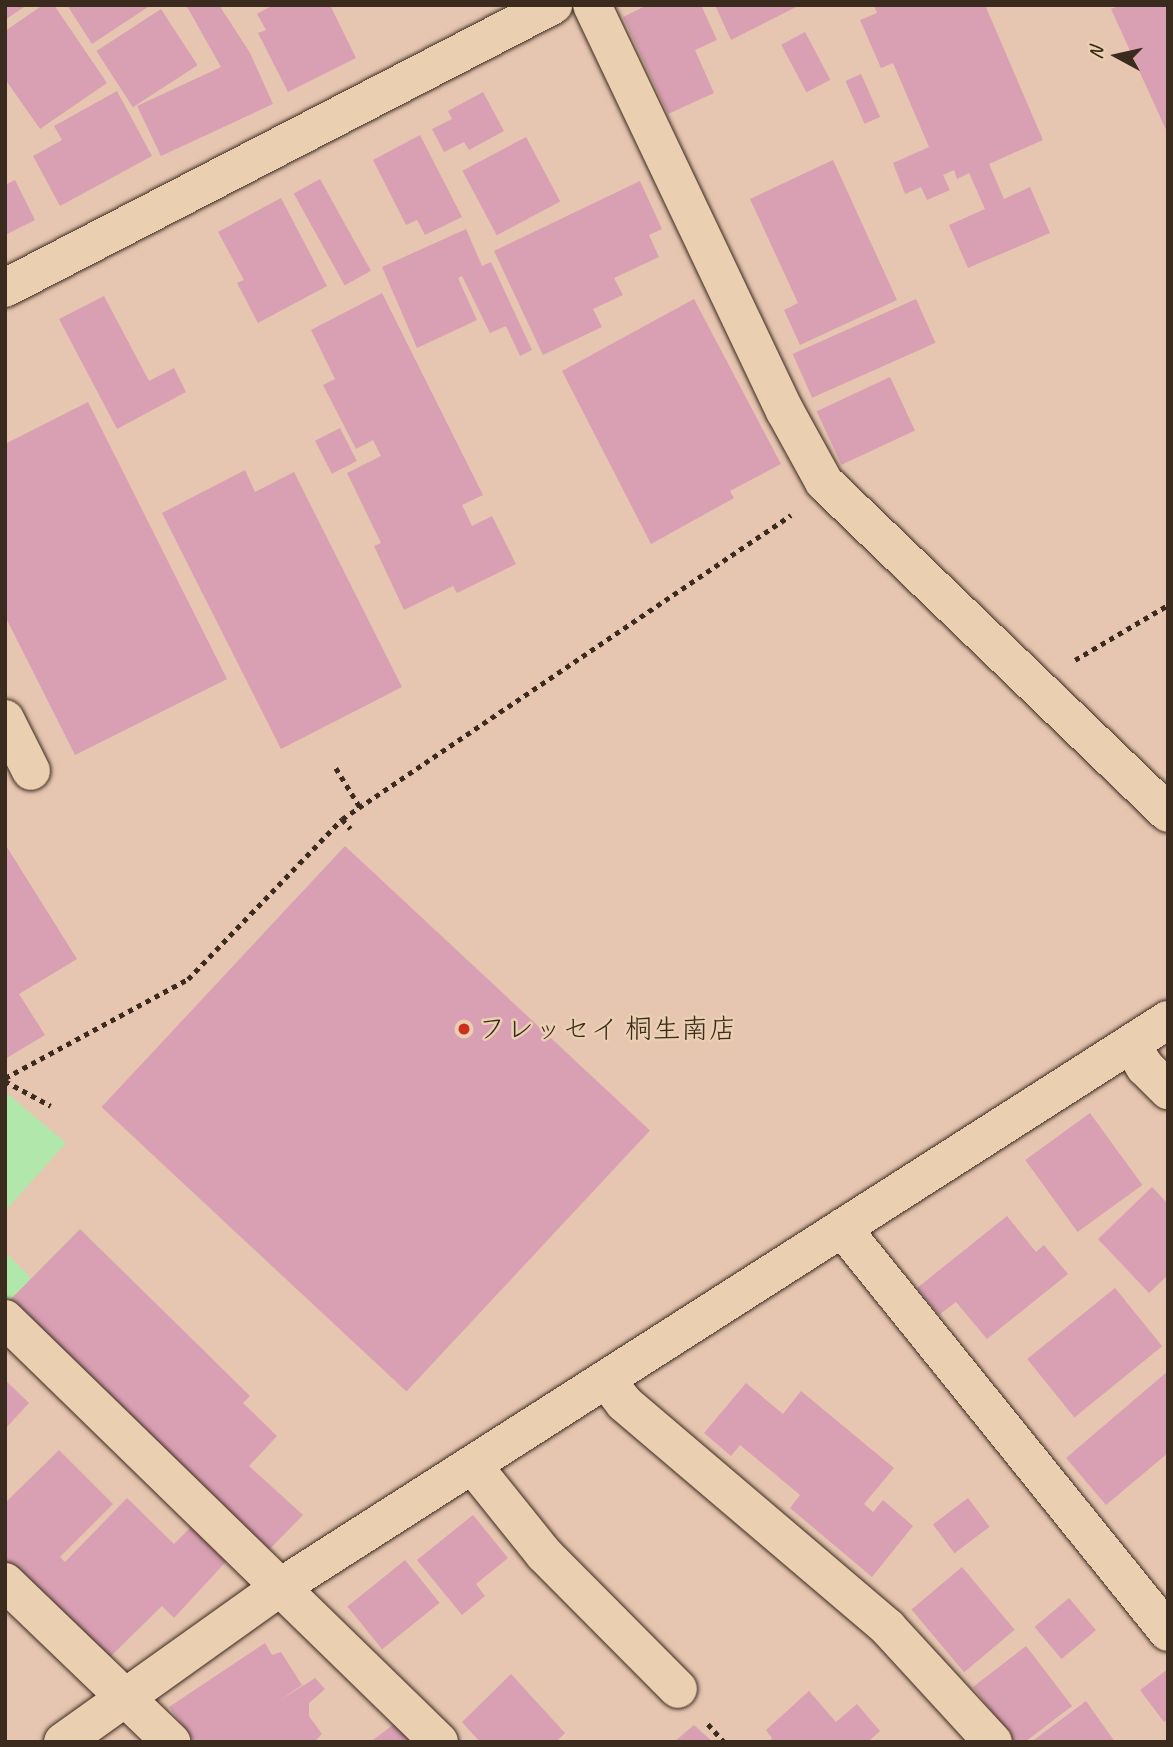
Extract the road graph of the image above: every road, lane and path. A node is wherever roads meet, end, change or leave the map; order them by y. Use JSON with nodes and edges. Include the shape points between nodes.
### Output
{"nodes":[{"id":1,"x":553,"y":5,"type":"edge"},
{"id":2,"x":592,"y":5,"type":"edge"},
{"id":3,"x":500,"y":16,"type":"edge"},
{"id":4,"x":5,"y":288,"type":"edge"},
{"id":5,"x":829,"y":488,"type":"junction"},
{"id":6,"x":1168,"y":606,"type":"edge"},
{"id":7,"x":1039,"y":689,"type":"junction"},
{"id":8,"x":5,"y":719,"type":"edge"},
{"id":9,"x":336,"y":768,"type":"dead end"},
{"id":10,"x":31,"y":771,"type":"dead end"},
{"id":11,"x":360,"y":807,"type":"junction"},
{"id":12,"x":1168,"y":813,"type":"edge"},
{"id":13,"x":342,"y":819,"type":"junction"},
{"id":14,"x":351,"y":829,"type":"dead end"},
{"id":15,"x":1168,"y":1020,"type":"edge"},
{"id":16,"x":1131,"y":1044,"type":"junction"},
{"id":17,"x":5,"y":1080,"type":"edge"},
{"id":18,"x":1168,"y":1090,"type":"edge"},
{"id":19,"x":51,"y":1107,"type":"dead end"},
{"id":20,"x":842,"y":1228,"type":"junction"},
{"id":21,"x":5,"y":1319,"type":"edge"},
{"id":22,"x":607,"y":1381,"type":"junction"},
{"id":23,"x":474,"y":1467,"type":"junction"},
{"id":24,"x":5,"y":1582,"type":"edge"},
{"id":25,"x":279,"y":1588,"type":"junction"},
{"id":26,"x":1168,"y":1632,"type":"edge"},
{"id":27,"x":678,"y":1689,"type":"dead end"},
{"id":28,"x":123,"y":1699,"type":"junction"},
{"id":29,"x":63,"y":1742,"type":"edge"},
{"id":30,"x":171,"y":1742,"type":"edge"},
{"id":31,"x":439,"y":1742,"type":"edge"},
{"id":32,"x":993,"y":1742,"type":"edge"}],
"edges":[{"from":1,"to":3,"type":"street"},
{"from":2,"to":5,"type":"street","via":[[785,411]]},
{"from":3,"to":4,"type":"street"},
{"from":5,"to":7,"type":"street"},
{"from":5,"to":11,"type":"path"},
{"from":6,"to":7,"type":"path","via":[[1056,671]]},
{"from":7,"to":12,"type":"street"},
{"from":8,"to":10,"type":"street"},
{"from":9,"to":11,"type":"path"},
{"from":11,"to":13,"type":"path"},
{"from":13,"to":14,"type":"path"},
{"from":13,"to":17,"type":"path","via":[[188,979]]},
{"from":15,"to":16,"type":"street"},
{"from":16,"to":18,"type":"street","via":[[1145,1067]]},
{"from":16,"to":20,"type":"street"},
{"from":17,"to":19,"type":"path"},
{"from":20,"to":22,"type":"street"},
{"from":20,"to":26,"type":"street"},
{"from":21,"to":25,"type":"street"},
{"from":22,"to":23,"type":"street"},
{"from":22,"to":32,"type":"street","via":[[624,1402],[888,1628]]},
{"from":23,"to":25,"type":"street"},
{"from":23,"to":27,"type":"street","via":[[544,1553]]},
{"from":24,"to":28,"type":"street"},
{"from":25,"to":28,"type":"street"},
{"from":25,"to":31,"type":"street"},
{"from":28,"to":29,"type":"street"},
{"from":28,"to":30,"type":"street"}]}
